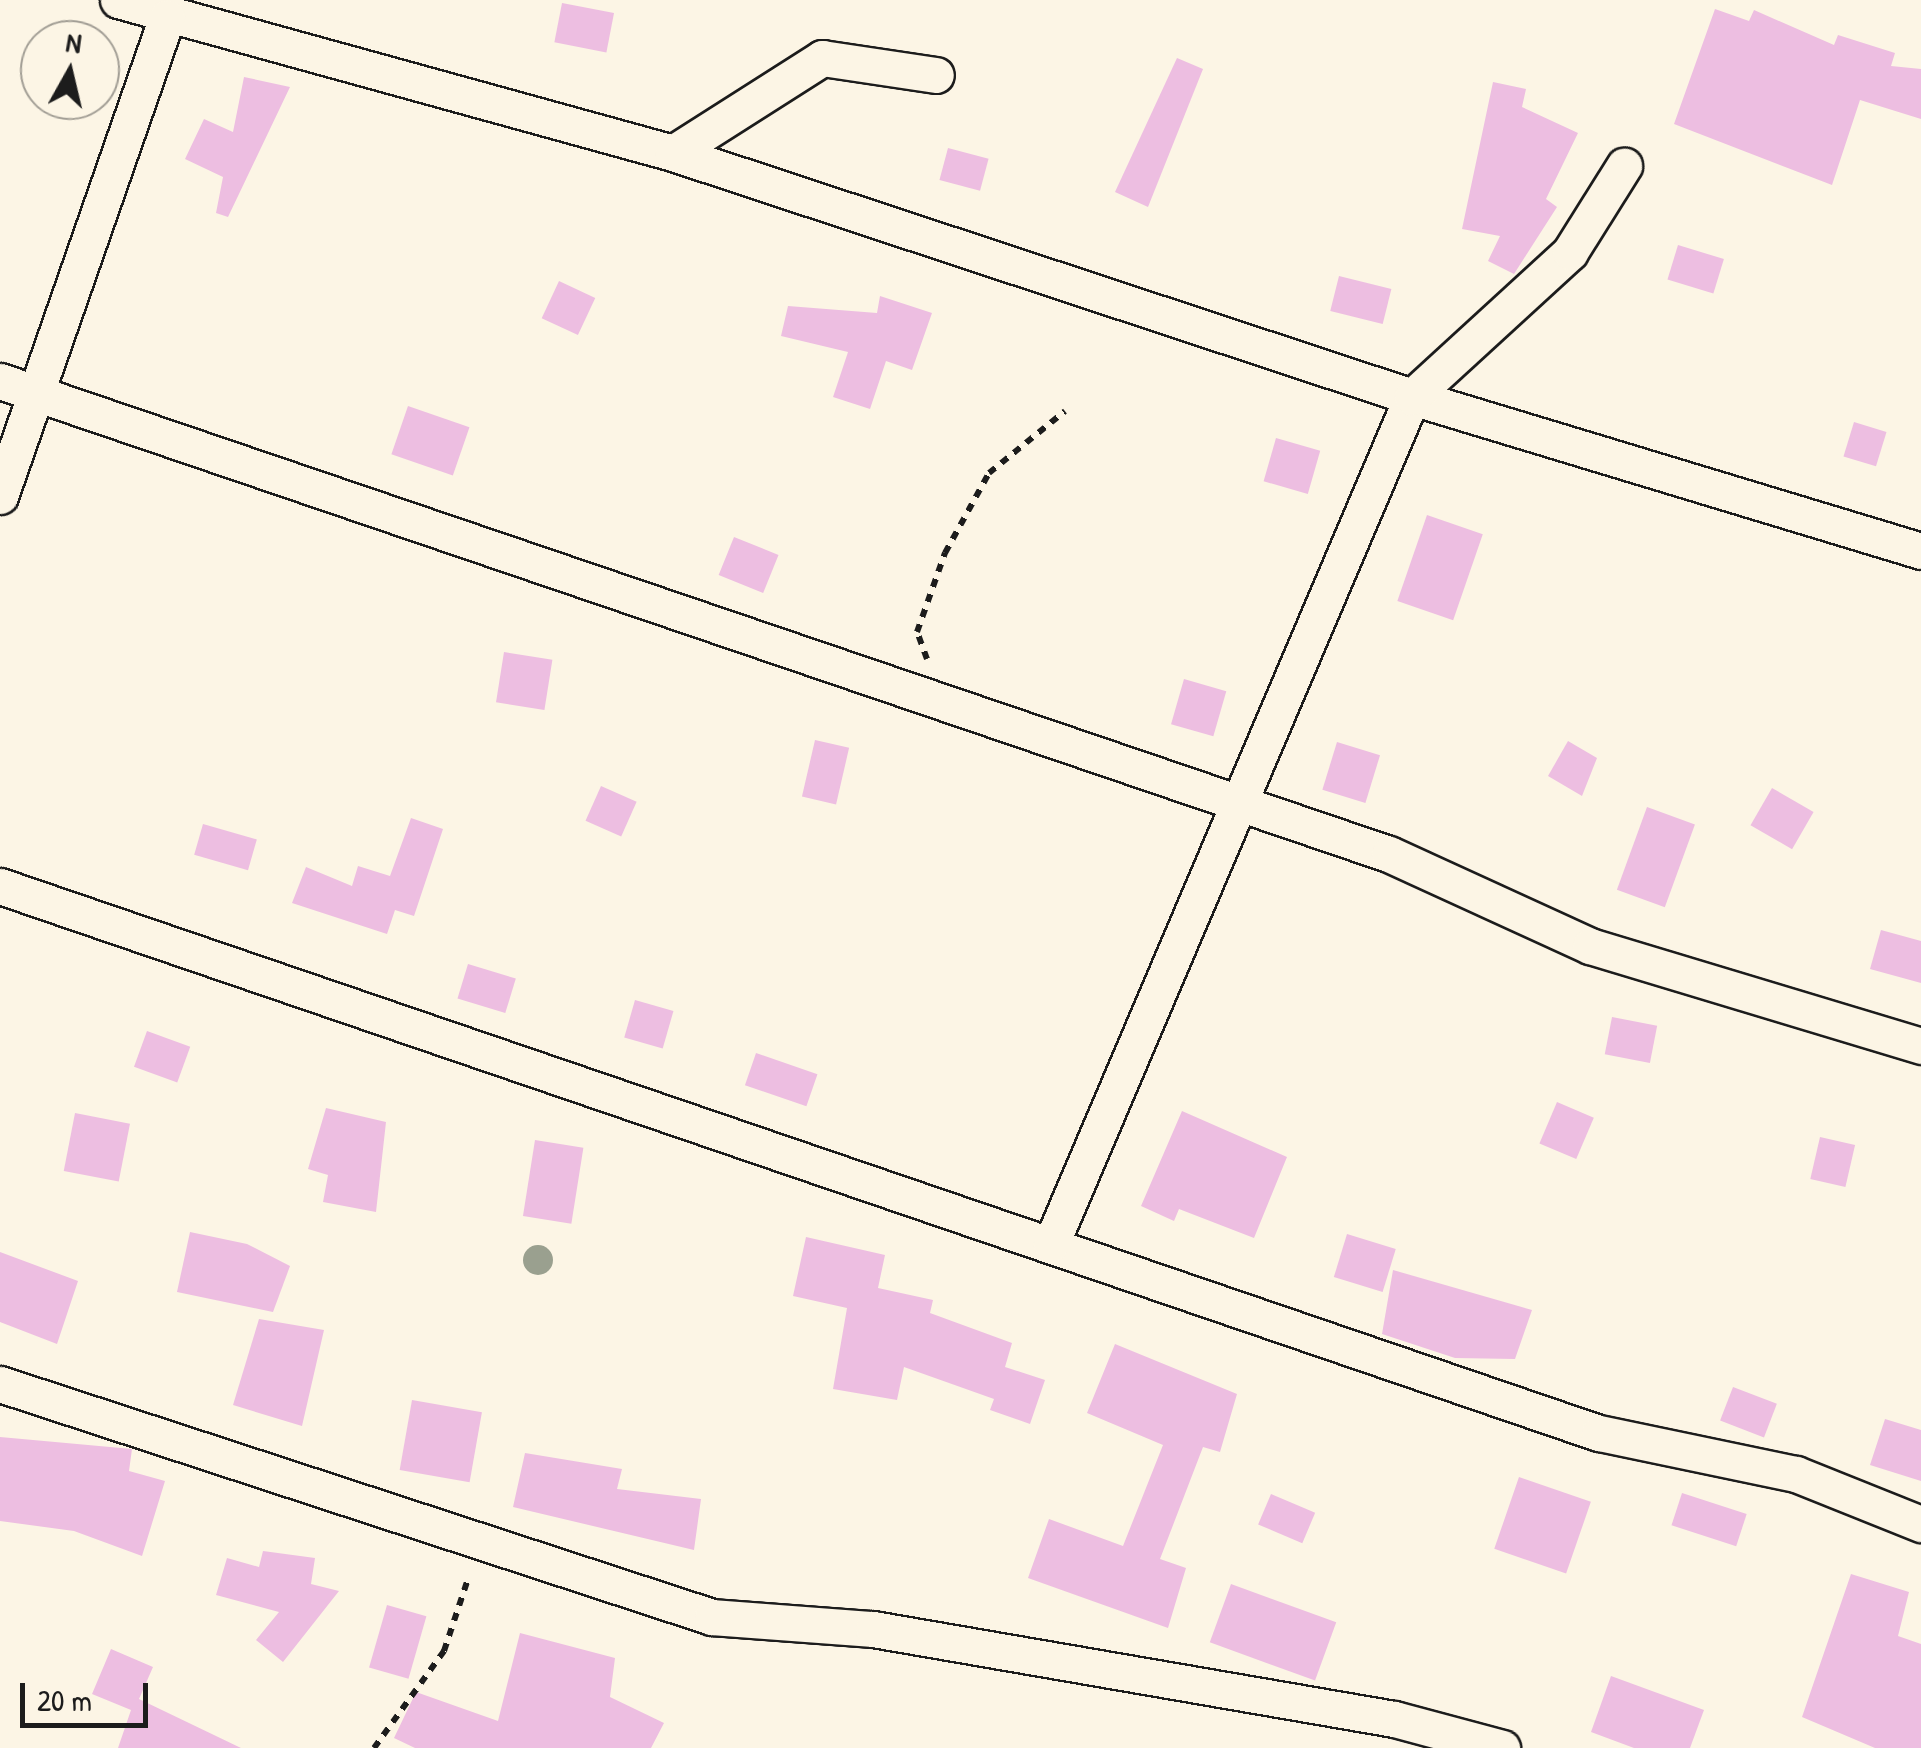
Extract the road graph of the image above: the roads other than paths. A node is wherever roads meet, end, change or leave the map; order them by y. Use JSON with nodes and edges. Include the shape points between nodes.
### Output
{"nodes":[{"id":1,"x":118,"y":0,"type":"edge"},
{"id":2,"x":167,"y":16,"type":"junction"},
{"id":3,"x":936,"y":74,"type":"dead end"},
{"id":4,"x":673,"y":152,"type":"junction"},
{"id":5,"x":1624,"y":166,"type":"dead end"},
{"id":6,"x":0,"y":381,"type":"edge"},
{"id":7,"x":36,"y":392,"type":"junction"},
{"id":8,"x":1412,"y":397,"type":"junction"},
{"id":9,"x":0,"y":496,"type":"edge"},
{"id":10,"x":1921,"y":551,"type":"edge"},
{"id":11,"x":1242,"y":805,"type":"junction"},
{"id":12,"x":0,"y":886,"type":"edge"},
{"id":13,"x":1921,"y":1046,"type":"edge"},
{"id":14,"x":1051,"y":1244,"type":"junction"},
{"id":15,"x":0,"y":1384,"type":"edge"},
{"id":16,"x":1921,"y":1524,"type":"edge"},
{"id":17,"x":1502,"y":1748,"type":"edge"}],
"edges":[{"from":1,"to":2,"type":"street"},
{"from":2,"to":4,"type":"street"},
{"from":2,"to":7,"type":"street"},
{"from":3,"to":4,"type":"street","via":[[822,58]]},
{"from":4,"to":8,"type":"street"},
{"from":5,"to":8,"type":"street","via":[[1570,252]]},
{"from":6,"to":7,"type":"street"},
{"from":7,"to":9,"type":"street"},
{"from":7,"to":11,"type":"street"},
{"from":8,"to":10,"type":"street"},
{"from":8,"to":11,"type":"street"},
{"from":11,"to":13,"type":"street","via":[[1390,854],[1590,946]]},
{"from":11,"to":14,"type":"street"},
{"from":12,"to":14,"type":"street"},
{"from":14,"to":16,"type":"street","via":[[1599,1433],[1796,1474]]},
{"from":15,"to":17,"type":"street","via":[[712,1617],[873,1629],[1394,1719]]}]}
